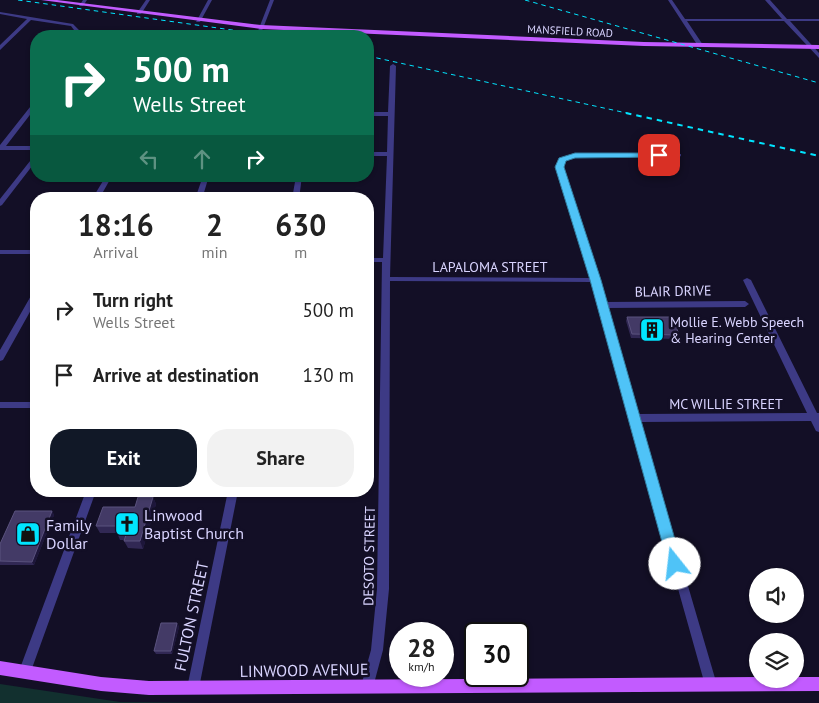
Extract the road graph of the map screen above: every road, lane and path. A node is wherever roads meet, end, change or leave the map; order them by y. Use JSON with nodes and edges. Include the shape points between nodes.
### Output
{"nodes":[{"id":1,"x":44,"y":0,"type":"edge"},
{"id":2,"x":148,"y":0,"type":"edge"},
{"id":3,"x":210,"y":0,"type":"edge"},
{"id":4,"x":272,"y":0,"type":"edge"},
{"id":5,"x":669,"y":0,"type":"edge"},
{"id":6,"x":767,"y":0,"type":"edge"},
{"id":7,"x":83,"y":2,"type":"edge"},
{"id":8,"x":0,"y":13,"type":"edge"},
{"id":9,"x":139,"y":13,"type":"junction"},
{"id":10,"x":29,"y":19,"type":"junction"},
{"id":11,"x":683,"y":20,"type":"junction"},
{"id":12,"x":785,"y":20,"type":"junction"},
{"id":13,"x":819,"y":20,"type":"edge"},
{"id":14,"x":198,"y":21,"type":"junction"},
{"id":15,"x":262,"y":27,"type":"junction"},
{"id":16,"x":77,"y":30,"type":"edge"},
{"id":17,"x":261,"y":30,"type":"edge"},
{"id":18,"x":320,"y":30,"type":"edge"},
{"id":19,"x":374,"y":32,"type":"edge"},
{"id":20,"x":700,"y":45,"type":"junction"},
{"id":21,"x":811,"y":47,"type":"junction"},
{"id":22,"x":819,"y":47,"type":"edge"},
{"id":23,"x":0,"y":48,"type":"edge"},
{"id":24,"x":819,"y":56,"type":"edge"},
{"id":25,"x":392,"y":66,"type":"dead end"},
{"id":26,"x":30,"y":110,"type":"edge"},
{"id":27,"x":374,"y":114,"type":"edge"},
{"id":28,"x":392,"y":114,"type":"junction"},
{"id":29,"x":0,"y":148,"type":"edge"},
{"id":30,"x":30,"y":148,"type":"edge"},
{"id":31,"x":374,"y":154,"type":"edge"},
{"id":32,"x":390,"y":154,"type":"junction"},
{"id":33,"x":679,"y":155,"type":"dead end"},
{"id":34,"x":30,"y":165,"type":"edge"},
{"id":35,"x":0,"y":204,"type":"edge"},
{"id":36,"x":0,"y":252,"type":"edge"},
{"id":37,"x":30,"y":252,"type":"edge"},
{"id":38,"x":374,"y":260,"type":"edge"},
{"id":39,"x":386,"y":260,"type":"junction"},
{"id":40,"x":385,"y":279,"type":"junction"},
{"id":41,"x":595,"y":280,"type":"junction"},
{"id":42,"x":747,"y":280,"type":"dead end"},
{"id":43,"x":745,"y":304,"type":"dead end"},
{"id":44,"x":30,"y":305,"type":"edge"},
{"id":45,"x":602,"y":305,"type":"junction"},
{"id":46,"x":0,"y":358,"type":"edge"},
{"id":47,"x":0,"y":405,"type":"edge"},
{"id":48,"x":30,"y":405,"type":"edge"},
{"id":49,"x":816,"y":417,"type":"edge"},
{"id":50,"x":634,"y":418,"type":"junction"},
{"id":51,"x":819,"y":428,"type":"edge"},
{"id":52,"x":89,"y":497,"type":"edge"},
{"id":53,"x":232,"y":497,"type":"edge"},
{"id":54,"x":0,"y":668,"type":"edge"},
{"id":55,"x":25,"y":671,"type":"junction"},
{"id":56,"x":819,"y":684,"type":"edge"},
{"id":57,"x":710,"y":685,"type":"junction"},
{"id":58,"x":367,"y":686,"type":"junction"},
{"id":59,"x":193,"y":688,"type":"junction"}],
"edges":[{"from":1,"to":7,"type":"main road","name":"MANSFIELD ROAD"},
{"from":2,"to":9,"type":"street"},
{"from":3,"to":14,"type":"street"},
{"from":4,"to":15,"type":"street"},
{"from":5,"to":11,"type":"street"},
{"from":6,"to":12,"type":"street"},
{"from":7,"to":9,"type":"main road","name":"MANSFIELD ROAD"},
{"from":8,"to":10,"type":"street"},
{"from":9,"to":14,"type":"main road","name":"MANSFIELD ROAD"},
{"from":10,"to":16,"type":"street","via":[[76,27]]},
{"from":10,"to":23,"type":"street"},
{"from":11,"to":12,"type":"street"},
{"from":11,"to":20,"type":"street"},
{"from":12,"to":13,"type":"street"},
{"from":12,"to":21,"type":"street"},
{"from":14,"to":15,"type":"main road","name":"MANSFIELD ROAD"},
{"from":15,"to":17,"type":"street"},
{"from":15,"to":18,"type":"main road","name":"MANSFIELD ROAD"},
{"from":19,"to":20,"type":"main road","name":"MANSFIELD ROAD"},
{"from":20,"to":21,"type":"main road","name":"MANSFIELD ROAD"},
{"from":21,"to":22,"type":"main road","name":"MANSFIELD ROAD"},
{"from":21,"to":24,"type":"street"},
{"from":25,"to":28,"type":"street","name":"DESOTO STREET"},
{"from":26,"to":29,"type":"street"},
{"from":27,"to":28,"type":"street"},
{"from":28,"to":32,"type":"street","name":"DESOTO STREET"},
{"from":29,"to":30,"type":"street"},
{"from":31,"to":32,"type":"street"},
{"from":32,"to":39,"type":"street","name":"DESOTO STREET"},
{"from":33,"to":41,"type":"street","via":[[580,155],[562,160],[560,167]]},
{"from":34,"to":35,"type":"street"},
{"from":36,"to":37,"type":"street"},
{"from":38,"to":39,"type":"street"},
{"from":39,"to":40,"type":"street","name":"DESOTO STREET"},
{"from":40,"to":41,"type":"street","name":"LAPALOMA STREET"},
{"from":40,"to":58,"type":"street","name":"DESOTO STREET","via":[[382,589],[377,650]]},
{"from":41,"to":45,"type":"street"},
{"from":42,"to":49,"type":"street"},
{"from":43,"to":45,"type":"street","name":"BLAIR DRIVE"},
{"from":44,"to":46,"type":"street"},
{"from":45,"to":50,"type":"street"},
{"from":47,"to":48,"type":"street"},
{"from":49,"to":50,"type":"street","name":"MC WILLIE STREET"},
{"from":49,"to":51,"type":"street"},
{"from":50,"to":57,"type":"street"},
{"from":52,"to":55,"type":"street"},
{"from":53,"to":59,"type":"street","name":"FULTON STREET"},
{"from":54,"to":55,"type":"main road","name":"LINWOOD AVENUE"},
{"from":55,"to":59,"type":"main road","name":"LINWOOD AVENUE","via":[[124,686]]},
{"from":56,"to":57,"type":"main road","name":"LINWOOD AVENUE"},
{"from":57,"to":58,"type":"main road","name":"LINWOOD AVENUE"},
{"from":58,"to":59,"type":"main road","name":"LINWOOD AVENUE"}]}
